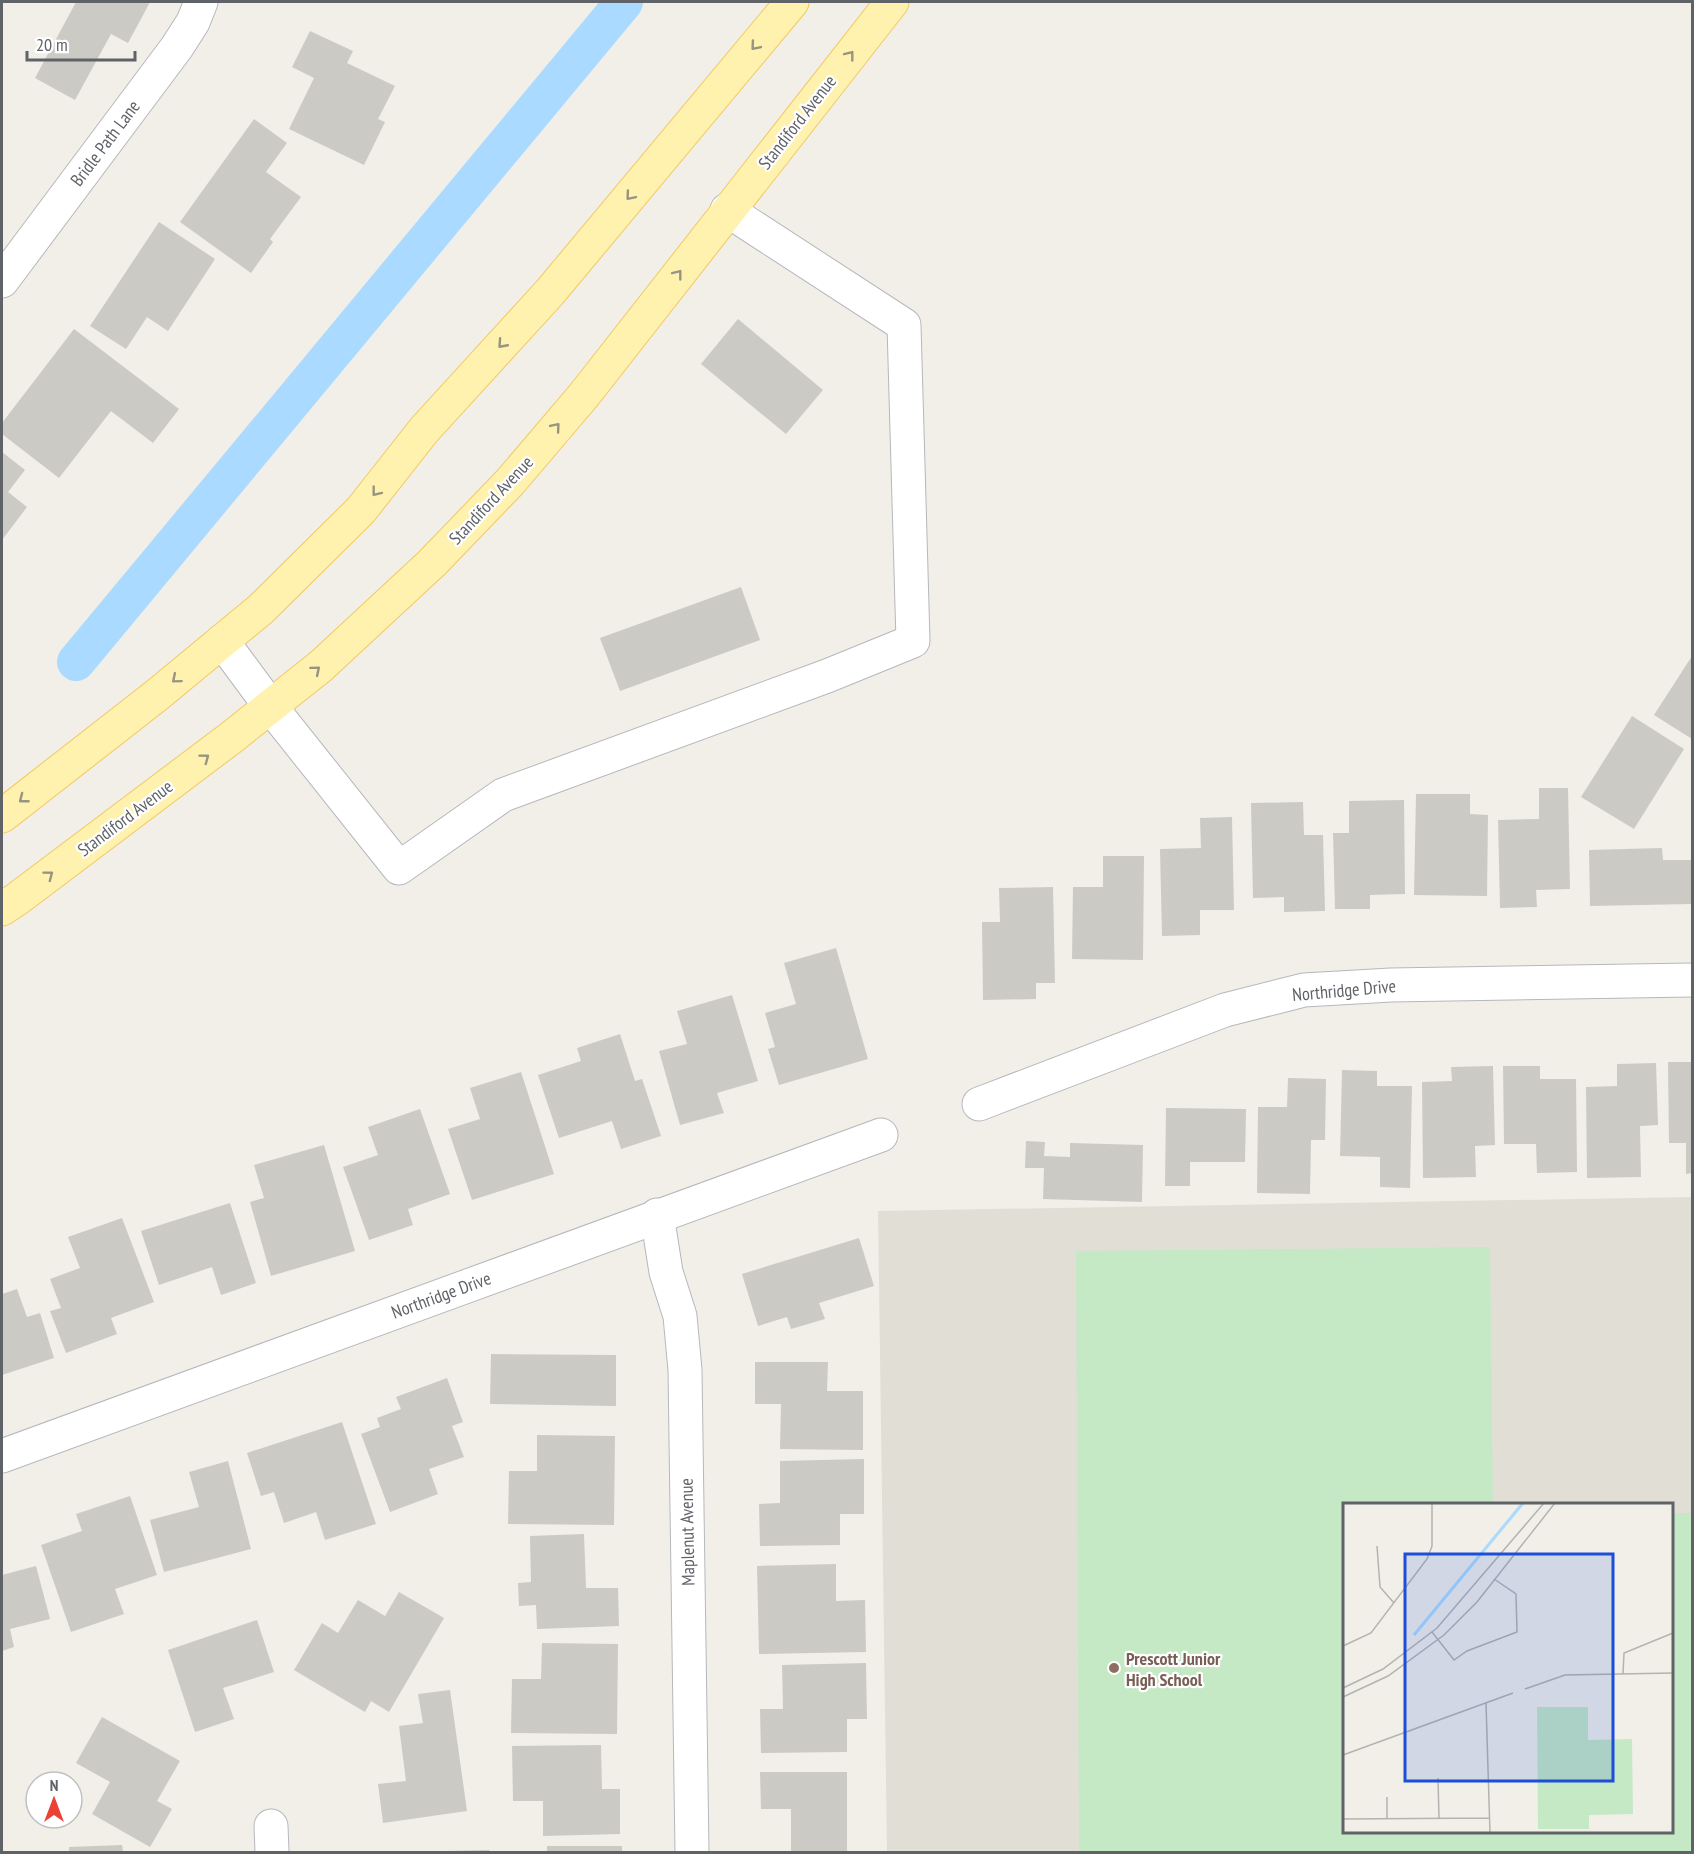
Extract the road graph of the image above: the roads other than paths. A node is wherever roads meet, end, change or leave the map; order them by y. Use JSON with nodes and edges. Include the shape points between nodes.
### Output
{"nodes":[{"id":1,"x":201,"y":2,"type":"edge"},
{"id":2,"x":792,"y":2,"type":"edge"},
{"id":3,"x":892,"y":2,"type":"edge"},
{"id":4,"x":728,"y":210,"type":"junction"},
{"id":5,"x":2,"y":281,"type":"edge"},
{"id":6,"x":222,"y":641,"type":"junction"},
{"id":7,"x":270,"y":706,"type":"junction"},
{"id":8,"x":2,"y":816,"type":"edge"},
{"id":9,"x":2,"y":909,"type":"edge"},
{"id":10,"x":1692,"y":980,"type":"edge"},
{"id":11,"x":979,"y":1104,"type":"dead end"},
{"id":12,"x":881,"y":1135,"type":"dead end"},
{"id":13,"x":657,"y":1215,"type":"junction"},
{"id":14,"x":2,"y":1456,"type":"edge"},
{"id":15,"x":692,"y":1852,"type":"edge"}],
"edges":[{"from":1,"to":5,"type":"street","name":"Bridle Path Lane","via":[[177,47]]},
{"from":2,"to":6,"type":"main road","one_way":true,"via":[[550,292],[424,430],[362,510],[261,609]]},
{"from":4,"to":3,"type":"main road","name":"Standiford Avenue","one_way":true},
{"from":7,"to":4,"type":"main road","name":"Standiford Avenue","one_way":true,"via":[[321,666],[432,563],[510,482],[584,395]]},
{"from":4,"to":7,"type":"street","via":[[904,325],[913,641],[503,795],[399,868]]},
{"from":6,"to":7,"type":"street"},
{"from":6,"to":8,"type":"main road","one_way":true},
{"from":9,"to":7,"type":"main road","name":"Standiford Avenue","one_way":true},
{"from":10,"to":11,"type":"street","name":"Northridge Drive","via":[[1304,990],[1225,1010]]},
{"from":12,"to":13,"type":"street","name":"Northridge Drive"},
{"from":13,"to":14,"type":"street","name":"Northridge Drive"},
{"from":13,"to":15,"type":"street","name":"Maplenut Avenue","via":[[666,1272],[680,1316],[685,1370]]}]}
